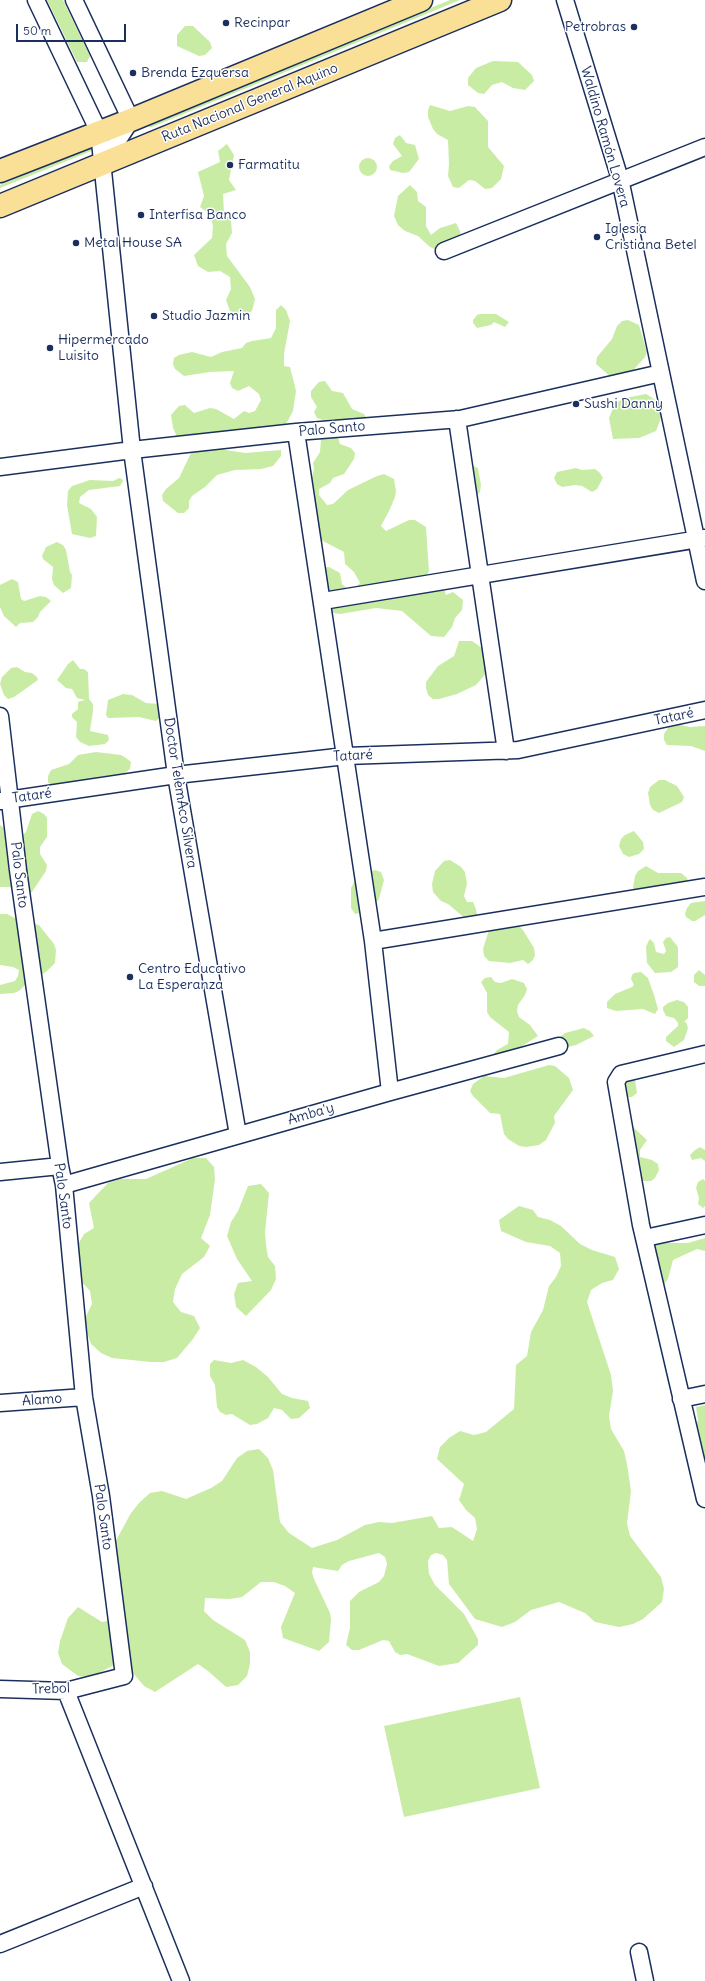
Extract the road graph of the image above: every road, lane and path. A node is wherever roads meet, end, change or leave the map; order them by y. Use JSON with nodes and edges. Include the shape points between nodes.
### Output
{"nodes":[{"id":1,"x":36,"y":0,"type":"edge"},
{"id":2,"x":74,"y":0,"type":"edge"},
{"id":3,"x":421,"y":0,"type":"edge"},
{"id":4,"x":500,"y":0,"type":"edge"},
{"id":5,"x":565,"y":0,"type":"edge"},
{"id":6,"x":131,"y":120,"type":"junction"},
{"id":7,"x":99,"y":132,"type":"junction"},
{"id":8,"x":705,"y":147,"type":"edge"},
{"id":9,"x":102,"y":164,"type":"junction"},
{"id":10,"x":0,"y":171,"type":"edge"},
{"id":11,"x":620,"y":179,"type":"junction"},
{"id":12,"x":0,"y":206,"type":"edge"},
{"id":13,"x":444,"y":251,"type":"dead end"},
{"id":14,"x":661,"y":373,"type":"junction"},
{"id":15,"x":457,"y":419,"type":"junction"},
{"id":16,"x":296,"y":432,"type":"junction"},
{"id":17,"x":132,"y":450,"type":"junction"},
{"id":18,"x":0,"y":467,"type":"edge"},
{"id":19,"x":700,"y":539,"type":"edge"},
{"id":20,"x":481,"y":575,"type":"junction"},
{"id":21,"x":705,"y":581,"type":"edge"},
{"id":22,"x":322,"y":601,"type":"junction"},
{"id":23,"x":705,"y":710,"type":"edge"},
{"id":24,"x":0,"y":716,"type":"edge"},
{"id":25,"x":506,"y":751,"type":"junction"},
{"id":26,"x":346,"y":756,"type":"junction"},
{"id":27,"x":176,"y":775,"type":"junction"},
{"id":28,"x":5,"y":800,"type":"edge"},
{"id":29,"x":705,"y":887,"type":"edge"},
{"id":30,"x":373,"y":941,"type":"junction"},
{"id":31,"x":559,"y":1046,"type":"dead end"},
{"id":32,"x":705,"y":1054,"type":"edge"},
{"id":33,"x":390,"y":1092,"type":"junction"},
{"id":34,"x":238,"y":1135,"type":"junction"},
{"id":35,"x":60,"y":1166,"type":"junction"},
{"id":36,"x":0,"y":1172,"type":"edge"},
{"id":37,"x":64,"y":1186,"type":"junction"},
{"id":38,"x":705,"y":1225,"type":"edge"},
{"id":39,"x":645,"y":1238,"type":"junction"},
{"id":40,"x":705,"y":1394,"type":"edge"},
{"id":41,"x":84,"y":1397,"type":"junction"},
{"id":42,"x":681,"y":1399,"type":"junction"},
{"id":43,"x":0,"y":1403,"type":"edge"},
{"id":44,"x":705,"y":1499,"type":"edge"},
{"id":45,"x":124,"y":1676,"type":"joint"},
{"id":46,"x":0,"y":1689,"type":"edge"},
{"id":47,"x":66,"y":1691,"type":"junction"},
{"id":48,"x":144,"y":1886,"type":"junction"},
{"id":49,"x":0,"y":1944,"type":"edge"},
{"id":50,"x":639,"y":1952,"type":"dead end"},
{"id":51,"x":181,"y":1981,"type":"edge"},
{"id":52,"x":646,"y":1981,"type":"edge"}],
"edges":[{"from":1,"to":7,"type":"street"},
{"from":2,"to":6,"type":"street"},
{"from":3,"to":6,"type":"highway","name":"Ruta Nacional General Aquino"},
{"from":4,"to":9,"type":"highway","name":"Ruta Nacional General Aquino"},
{"from":5,"to":11,"type":"street","name":"Waldino Ramón Lovera"},
{"from":6,"to":7,"type":"highway","name":"Ruta Nacional General Aquino"},
{"from":6,"to":9,"type":"street"},
{"from":7,"to":9,"type":"street","name":"Doctor TelèmAco Silvera"},
{"from":7,"to":10,"type":"highway","name":"Ruta Nacional General Aquino"},
{"from":8,"to":11,"type":"street"},
{"from":9,"to":12,"type":"highway","name":"Ruta Nacional General Aquino"},
{"from":9,"to":17,"type":"street","name":"Doctor TelèmAco Silvera"},
{"from":11,"to":13,"type":"street"},
{"from":11,"to":14,"type":"street","name":"Waldino Ramón Lovera"},
{"from":14,"to":15,"type":"street","name":"Palo Santo"},
{"from":14,"to":19,"type":"street","name":"Waldino Ramón Lovera"},
{"from":15,"to":16,"type":"street","name":"Palo Santo"},
{"from":15,"to":20,"type":"street"},
{"from":16,"to":17,"type":"street","name":"Palo Santo"},
{"from":16,"to":22,"type":"street"},
{"from":17,"to":18,"type":"street","name":"Palo Santo"},
{"from":17,"to":27,"type":"street","name":"Doctor TelèmAco Silvera"},
{"from":19,"to":20,"type":"street"},
{"from":19,"to":21,"type":"street","name":"Waldino Ramón Lovera"},
{"from":20,"to":22,"type":"street"},
{"from":20,"to":25,"type":"street"},
{"from":22,"to":26,"type":"street"},
{"from":23,"to":25,"type":"street","name":"Tataré"},
{"from":24,"to":28,"type":"street","name":"Palo Santo"},
{"from":25,"to":26,"type":"street","name":"Tataré"},
{"from":26,"to":27,"type":"street","name":"Tataré"},
{"from":26,"to":30,"type":"street"},
{"from":27,"to":28,"type":"street","name":"Tataré"},
{"from":27,"to":34,"type":"street","name":"Doctor TelèmAco Silvera"},
{"from":28,"to":35,"type":"street","name":"Palo Santo","via":[[18,870]]},
{"from":29,"to":30,"type":"street"},
{"from":30,"to":33,"type":"street"},
{"from":31,"to":33,"type":"street","name":"Amba'y"},
{"from":32,"to":39,"type":"street","via":[[621,1074],[616,1082]]},
{"from":33,"to":34,"type":"street","name":"Amba'y"},
{"from":34,"to":37,"type":"street","name":"Amba'y"},
{"from":35,"to":36,"type":"street"},
{"from":35,"to":37,"type":"street","name":"Palo Santo"},
{"from":37,"to":41,"type":"street","name":"Palo Santo"},
{"from":38,"to":39,"type":"street"},
{"from":39,"to":42,"type":"street"},
{"from":40,"to":42,"type":"street"},
{"from":41,"to":43,"type":"street","name":"Alamo"},
{"from":41,"to":45,"type":"street","name":"Palo Santo","via":[[101,1496]]},
{"from":42,"to":44,"type":"street"},
{"from":45,"to":47,"type":"street","name":"Trebol"},
{"from":46,"to":47,"type":"street","name":"Trebol"},
{"from":47,"to":48,"type":"street"},
{"from":48,"to":49,"type":"street"},
{"from":48,"to":51,"type":"street"},
{"from":50,"to":52,"type":"street"}]}
